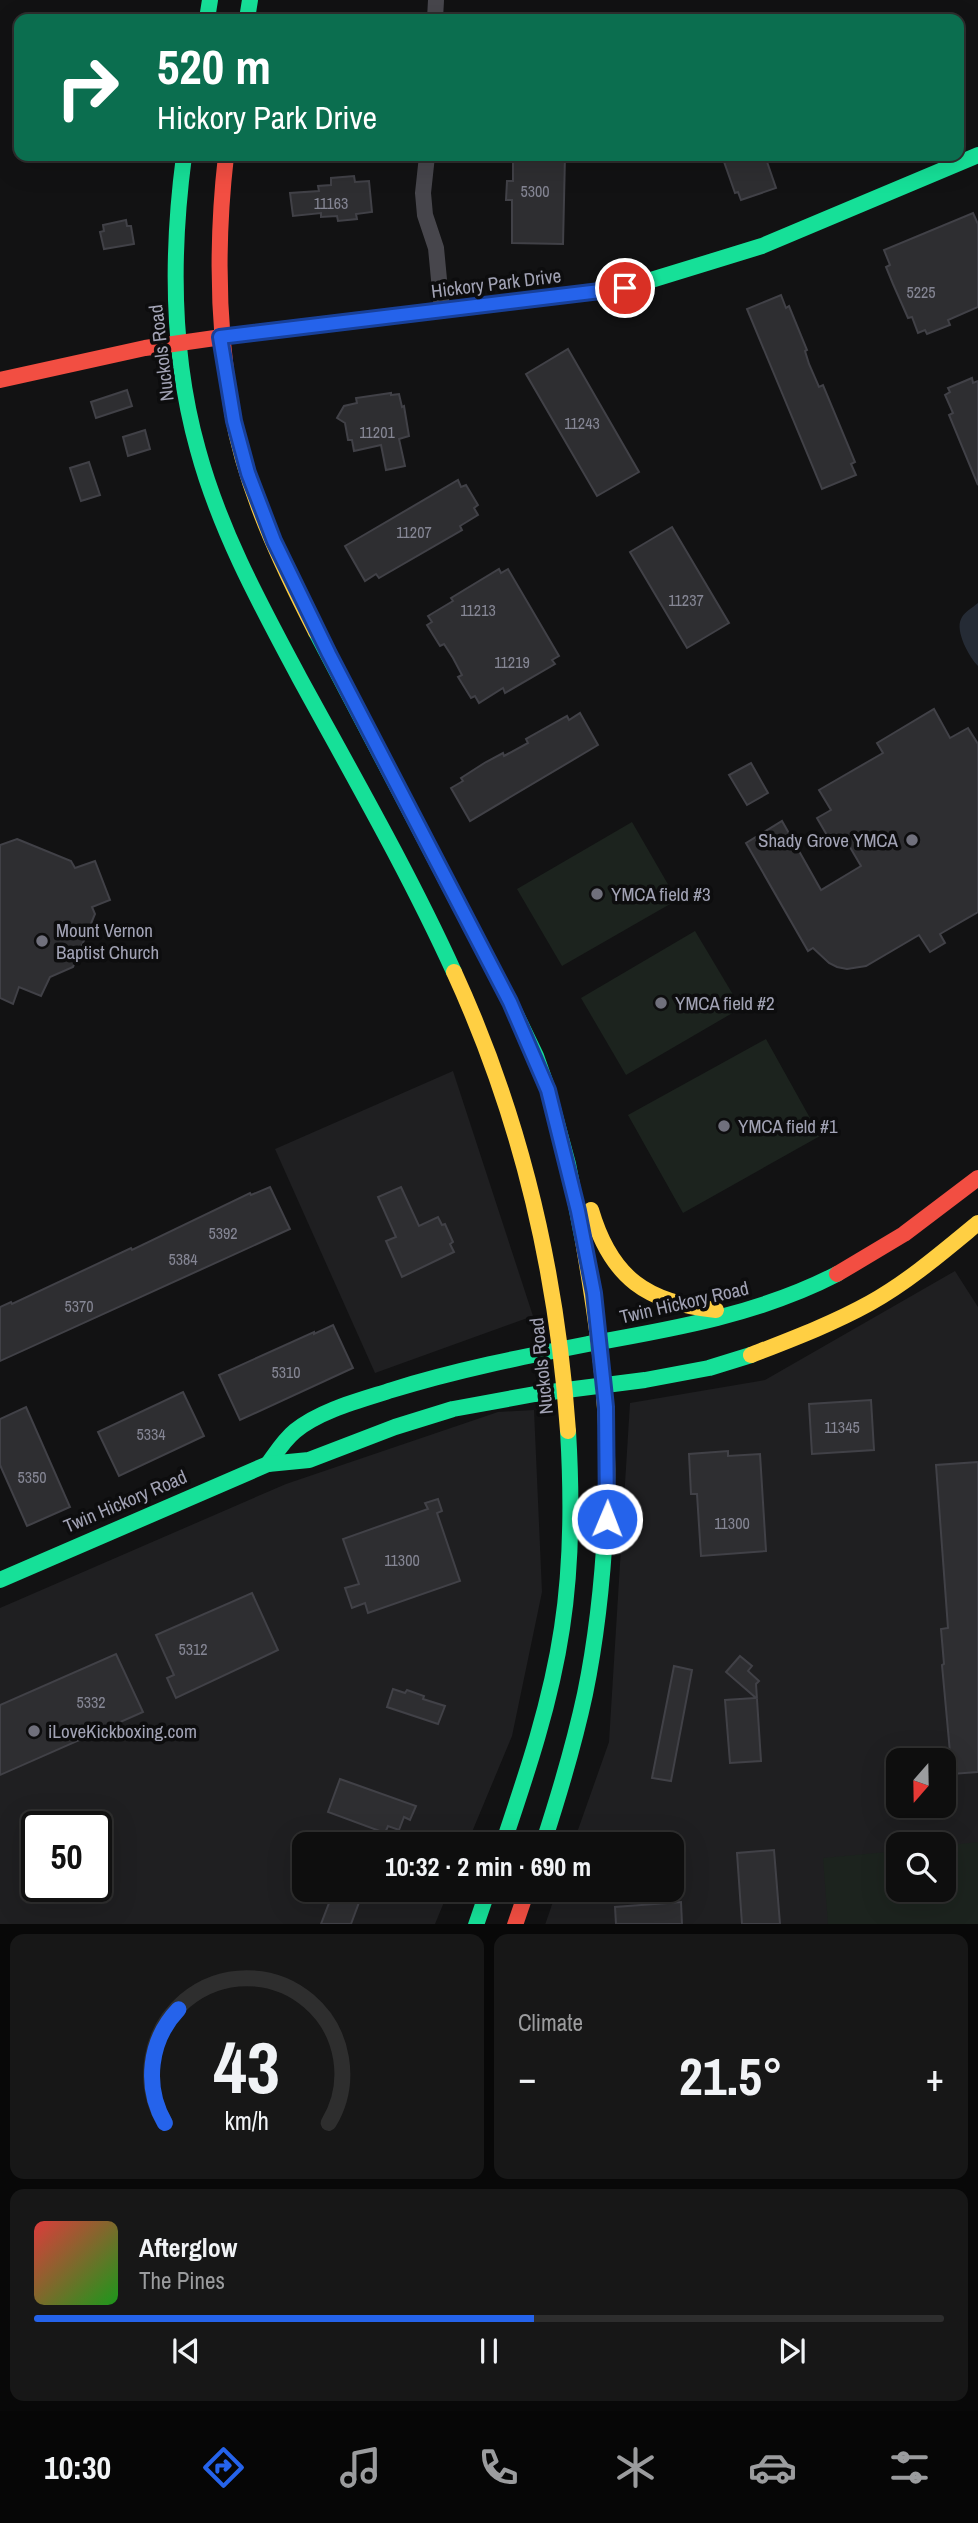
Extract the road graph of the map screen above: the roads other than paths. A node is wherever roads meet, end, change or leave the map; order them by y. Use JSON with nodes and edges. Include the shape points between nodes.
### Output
{"nodes":[{"id":1,"x":183,"y":161,"type":"edge"},
{"id":2,"x":225,"y":161,"type":"edge"},
{"id":3,"x":426,"y":161,"type":"edge"},
{"id":4,"x":964,"y":161,"type":"edge"},
{"id":5,"x":442,"y":311,"type":"junction"},
{"id":6,"x":220,"y":337,"type":"junction"},
{"id":7,"x":179,"y":343,"type":"junction"},
{"id":8,"x":0,"y":380,"type":"edge"},
{"id":9,"x":548,"y":1090,"type":"junction"},
{"id":10,"x":978,"y":1178,"type":"edge"},
{"id":11,"x":978,"y":1223,"type":"edge"},
{"id":12,"x":764,"y":1305,"type":"junction"},
{"id":13,"x":598,"y":1343,"type":"junction"},
{"id":14,"x":563,"y":1350,"type":"junction"},
{"id":15,"x":604,"y":1386,"type":"junction"},
{"id":16,"x":566,"y":1390,"type":"junction"},
{"id":17,"x":268,"y":1464,"type":"junction"},
{"id":18,"x":0,"y":1580,"type":"edge"},
{"id":19,"x":507,"y":1832,"type":"edge"},
{"id":20,"x":547,"y":1832,"type":"edge"},
{"id":21,"x":484,"y":1902,"type":"edge"},
{"id":22,"x":523,"y":1902,"type":"edge"},
{"id":23,"x":476,"y":1924,"type":"edge"},
{"id":24,"x":515,"y":1924,"type":"edge"}],
"edges":[{"from":1,"to":7,"type":"main road","name":"Nuckols Road","via":[[175,239]]},
{"from":2,"to":6,"type":"main road","via":[[217,242]]},
{"from":3,"to":5,"type":"street","via":[[425,215],[436,248]]},
{"from":4,"to":5,"type":"main road","name":"Hickory Park Drive","via":[[762,246],[625,288]]},
{"from":5,"to":6,"type":"main road","name":"Hickory Park Drive"},
{"from":6,"to":7,"type":"main road","name":"Hickory Park Drive"},
{"from":6,"to":9,"type":"main road","via":[[244,460],[259,507],[328,652],[510,1002]]},
{"from":7,"to":8,"type":"main road","name":"Hickory Park Drive"},
{"from":7,"to":14,"type":"main road","name":"Nuckols Road","via":[[197,450],[237,560],[445,952],[475,1018],[514,1122],[536,1201]]},
{"from":9,"to":12,"type":"main road","via":[[582,1170],[600,1240],[624,1275],[655,1297],[684,1307],[715,1310]]},
{"from":9,"to":13,"type":"main road","via":[[578,1211],[594,1293]]},
{"from":10,"to":12,"type":"main road","name":"Twin Hickory Road","via":[[886,1245],[822,1281]]},
{"from":11,"to":15,"type":"main road","name":"Twin Hickory Road","via":[[872,1302],[817,1330],[709,1367]]},
{"from":12,"to":13,"type":"main road","name":"Twin Hickory Road"},
{"from":13,"to":14,"type":"main road","name":"Twin Hickory Road"},
{"from":13,"to":15,"type":"main road"},
{"from":14,"to":16,"type":"main road","name":"Nuckols Road"},
{"from":14,"to":17,"type":"main road","name":"Twin Hickory Road","via":[[468,1368],[355,1403],[296,1429]]},
{"from":15,"to":16,"type":"main road","name":"Twin Hickory Road"},
{"from":15,"to":20,"type":"main road","via":[[608,1497],[602,1593],[574,1748]]},
{"from":16,"to":17,"type":"main road","name":"Twin Hickory Road","via":[[453,1409],[309,1460]]},
{"from":16,"to":19,"type":"main road","name":"Nuckols Road","via":[[571,1504],[562,1634]]},
{"from":17,"to":18,"type":"main road","name":"Twin Hickory Road"},
{"from":21,"to":23,"type":"main road"},
{"from":22,"to":24,"type":"main road"}]}
